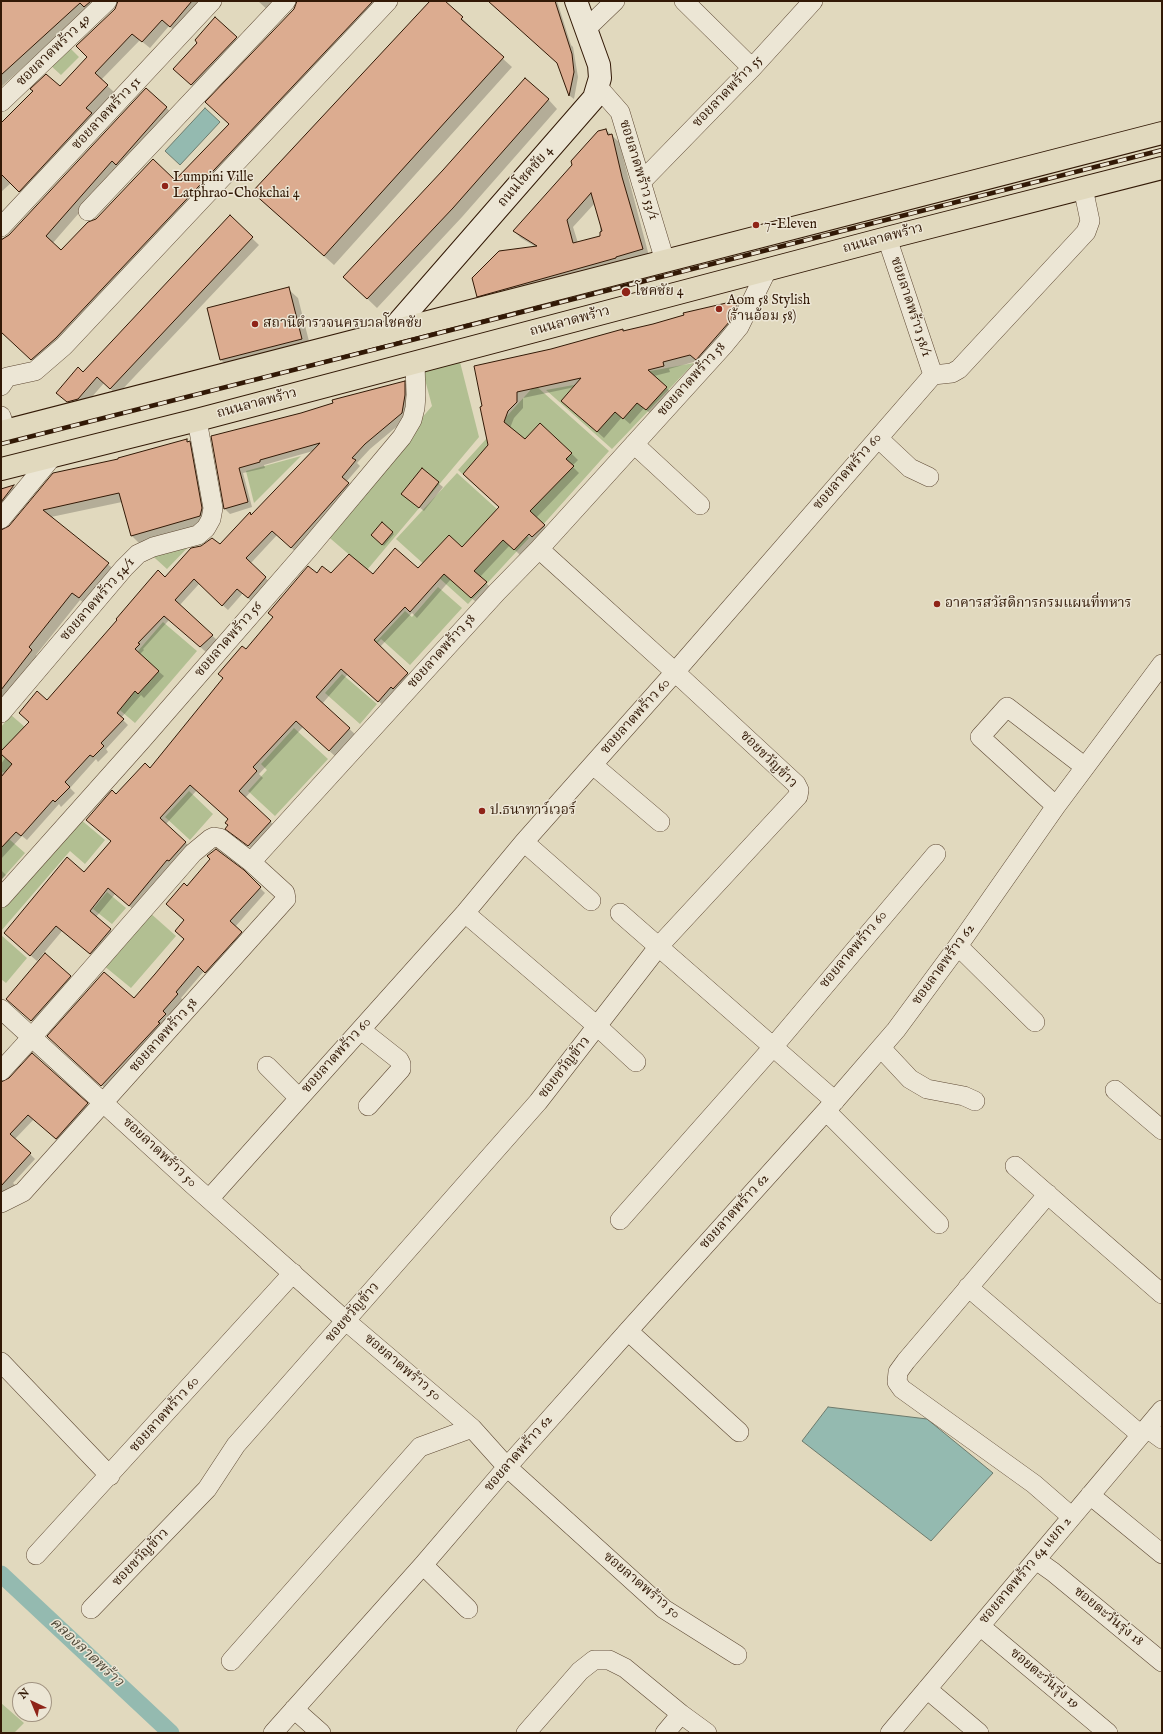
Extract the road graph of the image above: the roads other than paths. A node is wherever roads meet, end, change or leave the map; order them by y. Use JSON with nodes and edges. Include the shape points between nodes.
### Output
{"nodes":[{"id":1,"x":107,"y":1,"type":"edge"},
{"id":2,"x":212,"y":1,"type":"edge"},
{"id":3,"x":286,"y":1,"type":"edge"},
{"id":4,"x":388,"y":1,"type":"edge"},
{"id":5,"x":576,"y":1,"type":"edge"},
{"id":6,"x":616,"y":1,"type":"edge"},
{"id":7,"x":684,"y":1,"type":"edge"},
{"id":8,"x":813,"y":1,"type":"edge"},
{"id":9,"x":586,"y":29,"type":"junction"},
{"id":10,"x":752,"y":68,"type":"junction"},
{"id":11,"x":598,"y":87,"type":"junction"},
{"id":12,"x":1,"y":102,"type":"edge"},
{"id":13,"x":1162,"y":133,"type":"edge"},
{"id":14,"x":1162,"y":168,"type":"edge"},
{"id":15,"x":642,"y":182,"type":"junction"},
{"id":16,"x":1083,"y":188,"type":"junction"},
{"id":17,"x":88,"y":211,"type":"dead end"},
{"id":18,"x":1,"y":227,"type":"edge"},
{"id":19,"x":887,"y":238,"type":"junction"},
{"id":20,"x":665,"y":261,"type":"junction"},
{"id":21,"x":767,"y":270,"type":"junction"},
{"id":22,"x":390,"y":332,"type":"junction"},
{"id":23,"x":415,"y":362,"type":"junction"},
{"id":24,"x":933,"y":375,"type":"junction"},
{"id":25,"x":1,"y":386,"type":"edge"},
{"id":26,"x":197,"y":420,"type":"junction"},
{"id":27,"x":3,"y":426,"type":"edge"},
{"id":28,"x":878,"y":438,"type":"junction"},
{"id":29,"x":634,"y":444,"type":"junction"},
{"id":30,"x":53,"y":456,"type":"junction"},
{"id":31,"x":1,"y":468,"type":"edge"},
{"id":32,"x":929,"y":477,"type":"dead end"},
{"id":33,"x":700,"y":505,"type":"dead end"},
{"id":34,"x":1,"y":519,"type":"edge"},
{"id":35,"x":539,"y":549,"type":"junction"},
{"id":36,"x":1162,"y":664,"type":"edge"},
{"id":37,"x":675,"y":672,"type":"junction"},
{"id":38,"x":1,"y":713,"type":"edge"},
{"id":39,"x":593,"y":764,"type":"junction"},
{"id":40,"x":1085,"y":767,"type":"junction"},
{"id":41,"x":1056,"y":806,"type":"junction"},
{"id":42,"x":660,"y":822,"type":"dead end"},
{"id":43,"x":524,"y":842,"type":"junction"},
{"id":44,"x":936,"y":854,"type":"dead end"},
{"id":45,"x":251,"y":862,"type":"junction"},
{"id":46,"x":1,"y":898,"type":"edge"},
{"id":47,"x":591,"y":901,"type":"dead end"},
{"id":48,"x":465,"y":913,"type":"junction"},
{"id":49,"x":620,"y":913,"type":"dead end"},
{"id":50,"x":659,"y":946,"type":"junction"},
{"id":51,"x":958,"y":946,"type":"junction"},
{"id":52,"x":1,"y":1009,"type":"edge"},
{"id":53,"x":1035,"y":1022,"type":"dead end"},
{"id":54,"x":597,"y":1026,"type":"junction"},
{"id":55,"x":361,"y":1030,"type":"junction"},
{"id":56,"x":32,"y":1037,"type":"junction"},
{"id":57,"x":773,"y":1047,"type":"junction"},
{"id":58,"x":881,"y":1048,"type":"junction"},
{"id":59,"x":636,"y":1062,"type":"dead end"},
{"id":60,"x":267,"y":1066,"type":"dead end"},
{"id":61,"x":1,"y":1071,"type":"edge"},
{"id":62,"x":1115,"y":1090,"type":"dead end"},
{"id":63,"x":300,"y":1098,"type":"junction"},
{"id":64,"x":975,"y":1101,"type":"dead end"},
{"id":65,"x":104,"y":1103,"type":"junction"},
{"id":66,"x":368,"y":1106,"type":"dead end"},
{"id":67,"x":830,"y":1106,"type":"junction"},
{"id":68,"x":1162,"y":1130,"type":"edge"},
{"id":69,"x":1014,"y":1166,"type":"dead end"},
{"id":70,"x":1048,"y":1194,"type":"junction"},
{"id":71,"x":210,"y":1199,"type":"junction"},
{"id":72,"x":1,"y":1203,"type":"edge"},
{"id":73,"x":620,"y":1220,"type":"dead end"},
{"id":74,"x":939,"y":1224,"type":"dead end"},
{"id":75,"x":294,"y":1273,"type":"junction"},
{"id":76,"x":968,"y":1287,"type":"junction"},
{"id":77,"x":1162,"y":1294,"type":"edge"},
{"id":78,"x":346,"y":1321,"type":"junction"},
{"id":79,"x":628,"y":1330,"type":"junction"},
{"id":80,"x":1,"y":1362,"type":"edge"},
{"id":81,"x":1162,"y":1410,"type":"edge"},
{"id":82,"x":472,"y":1428,"type":"junction"},
{"id":83,"x":1144,"y":1431,"type":"junction"},
{"id":84,"x":739,"y":1432,"type":"dead end"},
{"id":85,"x":1162,"y":1440,"type":"edge"},
{"id":86,"x":507,"y":1467,"type":"junction"},
{"id":87,"x":110,"y":1476,"type":"junction"},
{"id":88,"x":1090,"y":1495,"type":"junction"},
{"id":89,"x":1072,"y":1517,"type":"junction"},
{"id":90,"x":1162,"y":1554,"type":"edge"},
{"id":91,"x":36,"y":1555,"type":"dead end"},
{"id":92,"x":1036,"y":1560,"type":"junction"},
{"id":93,"x":423,"y":1565,"type":"junction"},
{"id":94,"x":91,"y":1609,"type":"dead end"},
{"id":95,"x":468,"y":1609,"type":"dead end"},
{"id":96,"x":980,"y":1626,"type":"junction"},
{"id":97,"x":737,"y":1656,"type":"dead end"},
{"id":98,"x":231,"y":1661,"type":"dead end"},
{"id":99,"x":1162,"y":1662,"type":"edge"},
{"id":100,"x":927,"y":1689,"type":"junction"},
{"id":101,"x":294,"y":1710,"type":"junction"},
{"id":102,"x":681,"y":1714,"type":"junction"},
{"id":103,"x":273,"y":1733,"type":"edge"},
{"id":104,"x":321,"y":1733,"type":"edge"},
{"id":105,"x":526,"y":1733,"type":"edge"},
{"id":106,"x":665,"y":1733,"type":"edge"},
{"id":107,"x":708,"y":1733,"type":"edge"},
{"id":108,"x":890,"y":1733,"type":"edge"},
{"id":109,"x":979,"y":1733,"type":"edge"},
{"id":110,"x":1108,"y":1733,"type":"edge"}],
"edges":[{"from":1,"to":12,"type":"street","name":"ซอยลาดพร้าว 49"},
{"from":2,"to":18,"type":"street","name":"ซอยลาดพร้าว 51"},
{"from":3,"to":17,"type":"street"},
{"from":4,"to":25,"type":"street","via":[[64,346],[35,371],[7,378]]},
{"from":5,"to":9,"type":"main road","name":"ถนนโชคชัย 4"},
{"from":6,"to":9,"type":"street"},
{"from":7,"to":10,"type":"street"},
{"from":8,"to":10,"type":"street","name":"ซอยลาดพร้าว 55"},
{"from":9,"to":11,"type":"main road","name":"ถนนโชคชัย 4","via":[[599,65]]},
{"from":10,"to":15,"type":"street","name":"ซอยลาดพร้าว 55"},
{"from":11,"to":15,"type":"street","name":"ซอยลาดพร้าว 53/1","via":[[620,112]]},
{"from":11,"to":22,"type":"main road","name":"ถนนโชคชัย 4","via":[[594,98]]},
{"from":13,"to":20,"type":"main road"},
{"from":14,"to":16,"type":"main road","name":"ถนนลาดพร้าว"},
{"from":15,"to":20,"type":"street","name":"ซอยลาดพร้าว 53/1"},
{"from":16,"to":19,"type":"main road","name":"ถนนลาดพร้าว"},
{"from":16,"to":24,"type":"street","via":[[1090,221],[1086,232],[959,369],[952,373]]},
{"from":19,"to":21,"type":"main road","name":"ถนนลาดพร้าว"},
{"from":19,"to":24,"type":"street","name":"ซอยลาดพร้าว 58/1"},
{"from":20,"to":22,"type":"main road"},
{"from":21,"to":23,"type":"main road","name":"ถนนลาดพร้าว"},
{"from":21,"to":29,"type":"street","name":"ซอยลาดพร้าว 58","via":[[739,327]]},
{"from":22,"to":27,"type":"main road"},
{"from":23,"to":26,"type":"main road","name":"ถนนลาดพร้าว"},
{"from":23,"to":46,"type":"street","name":"ซอยลาดพร้าว 56","via":[[416,395],[412,420],[402,437],[142,741]]},
{"from":24,"to":28,"type":"street","name":"ซอยลาดพร้าว 60"},
{"from":26,"to":30,"type":"main road","name":"ถนนลาดพร้าว"},
{"from":26,"to":38,"type":"street","name":"ซอยลาดพร้าว 54/1","via":[[213,508],[206,528],[198,535],[153,547],[138,554]]},
{"from":28,"to":32,"type":"street","via":[[910,468]]},
{"from":28,"to":37,"type":"street","name":"ซอยลาดพร้าว 60"},
{"from":29,"to":33,"type":"street"},
{"from":29,"to":35,"type":"street","name":"ซอยลาดพร้าว 58"},
{"from":30,"to":31,"type":"main road","name":"ถนนลาดพร้าว"},
{"from":30,"to":34,"type":"street"},
{"from":35,"to":37,"type":"street","name":"ซอยขวัญข้าว"},
{"from":35,"to":45,"type":"street","name":"ซอยลาดพร้าว 58"},
{"from":36,"to":40,"type":"street","name":"ซอยลาดพร้าว 62"},
{"from":37,"to":39,"type":"street","name":"ซอยลาดพร้าว 60"},
{"from":37,"to":50,"type":"street","name":"ซอยขวัญข้าว","via":[[796,784],[799,790],[798,796]]},
{"from":39,"to":42,"type":"street","name":"ซอยลาดพร้าว 60"},
{"from":39,"to":43,"type":"street","name":"ซอยลาดพร้าว 60"},
{"from":40,"to":41,"type":"street","name":"ซอยลาดพร้าว 62"},
{"from":40,"to":41,"type":"street","via":[[1007,707],[980,738]]},
{"from":41,"to":51,"type":"street","name":"ซอยลาดพร้าว 62"},
{"from":43,"to":47,"type":"street"},
{"from":43,"to":48,"type":"street","name":"ซอยลาดพร้าว 60"},
{"from":44,"to":57,"type":"street","name":"ซอยลาดพร้าว 60"},
{"from":45,"to":56,"type":"street","name":"ซอยลาดพร้าว 58","via":[[220,838],[214,837],[205,842]]},
{"from":45,"to":65,"type":"street","name":"ซอยลาดพร้าว 58","via":[[285,893],[286,899]]},
{"from":48,"to":54,"type":"street"},
{"from":48,"to":55,"type":"street","name":"ซอยลาดพร้าว 60"},
{"from":49,"to":50,"type":"street"},
{"from":50,"to":54,"type":"street","name":"ซอยขวัญข้าว"},
{"from":50,"to":57,"type":"street"},
{"from":51,"to":53,"type":"street"},
{"from":51,"to":58,"type":"street","name":"ซอยลาดพร้าว 62"},
{"from":52,"to":56,"type":"street","name":"ซอยลาดพร้าว 50"},
{"from":54,"to":59,"type":"street"},
{"from":54,"to":78,"type":"street","name":"ซอยขวัญข้าว","via":[[538,1102]]},
{"from":55,"to":63,"type":"street","name":"ซอยลาดพร้าว 60"},
{"from":55,"to":66,"type":"street","via":[[401,1064],[401,1069]]},
{"from":56,"to":61,"type":"street","name":"ซอยลาดพร้าว 58"},
{"from":56,"to":65,"type":"street","name":"ซอยลาดพร้าว 50"},
{"from":57,"to":67,"type":"street"},
{"from":57,"to":73,"type":"street","name":"ซอยลาดพร้าว 60"},
{"from":58,"to":64,"type":"street","via":[[910,1079],[927,1089],[964,1096]]},
{"from":58,"to":67,"type":"street","name":"ซอยลาดพร้าว 62"},
{"from":60,"to":63,"type":"street"},
{"from":62,"to":68,"type":"street"},
{"from":63,"to":71,"type":"street","name":"ซอยลาดพร้าว 60"},
{"from":65,"to":71,"type":"street","name":"ซอยลาดพร้าว 50"},
{"from":65,"to":72,"type":"street","name":"ซอยลาดพร้าว 58","via":[[23,1192]]},
{"from":67,"to":74,"type":"street"},
{"from":67,"to":79,"type":"street","name":"ซอยลาดพร้าว 62"},
{"from":69,"to":70,"type":"street"},
{"from":70,"to":76,"type":"street"},
{"from":70,"to":77,"type":"street"},
{"from":71,"to":75,"type":"street","name":"ซอยลาดพร้าว 50"},
{"from":75,"to":78,"type":"street","name":"ซอยลาดพร้าว 50"},
{"from":75,"to":87,"type":"street","name":"ซอยลาดพร้าว 60"},
{"from":76,"to":83,"type":"street"},
{"from":76,"to":89,"type":"street","via":[[906,1361],[898,1372],[897,1382],[1034,1484]]},
{"from":78,"to":82,"type":"street","name":"ซอยลาดพร้าว 50"},
{"from":78,"to":94,"type":"street","name":"ซอยขวัญข้าว","via":[[236,1445],[207,1488]]},
{"from":79,"to":84,"type":"street"},
{"from":79,"to":86,"type":"street","name":"ซอยลาดพร้าว 62"},
{"from":80,"to":87,"type":"street"},
{"from":81,"to":83,"type":"street","name":"ซอยลาดพร้าว 64 แยก 2"},
{"from":82,"to":86,"type":"street","name":"ซอยลาดพร้าว 50"},
{"from":82,"to":98,"type":"street","via":[[420,1448]]},
{"from":83,"to":85,"type":"street"},
{"from":83,"to":88,"type":"street","name":"ซอยลาดพร้าว 64 แยก 2"},
{"from":86,"to":93,"type":"street","name":"ซอยลาดพร้าว 62"},
{"from":86,"to":97,"type":"street","name":"ซอยลาดพร้าว 50","via":[[664,1609]]},
{"from":87,"to":91,"type":"street","name":"ซอยลาดพร้าว 60"},
{"from":88,"to":89,"type":"street","name":"ซอยลาดพร้าว 64 แยก 2"},
{"from":88,"to":90,"type":"street"},
{"from":89,"to":92,"type":"street","name":"ซอยลาดพร้าว 64 แยก 2"},
{"from":92,"to":96,"type":"street","name":"ซอยลาดพร้าว 64 แยก 2"},
{"from":92,"to":99,"type":"street","name":"ซอยตะวันรุ่ง 18"},
{"from":93,"to":95,"type":"street"},
{"from":93,"to":101,"type":"street","name":"ซอยลาดพร้าว 62"},
{"from":96,"to":100,"type":"street","name":"ซอยลาดพร้าว 64 แยก 2"},
{"from":96,"to":110,"type":"street","name":"ซอยตะวันรุ่ง 19"},
{"from":100,"to":108,"type":"street","name":"ซอยลาดพร้าว 64 แยก 2"},
{"from":100,"to":109,"type":"street"},
{"from":101,"to":103,"type":"street","name":"ซอยลาดพร้าว 62"},
{"from":101,"to":104,"type":"street"},
{"from":102,"to":105,"type":"street","via":[[625,1668],[609,1660],[594,1660],[580,1671]]},
{"from":102,"to":106,"type":"street"},
{"from":102,"to":107,"type":"street"}]}
